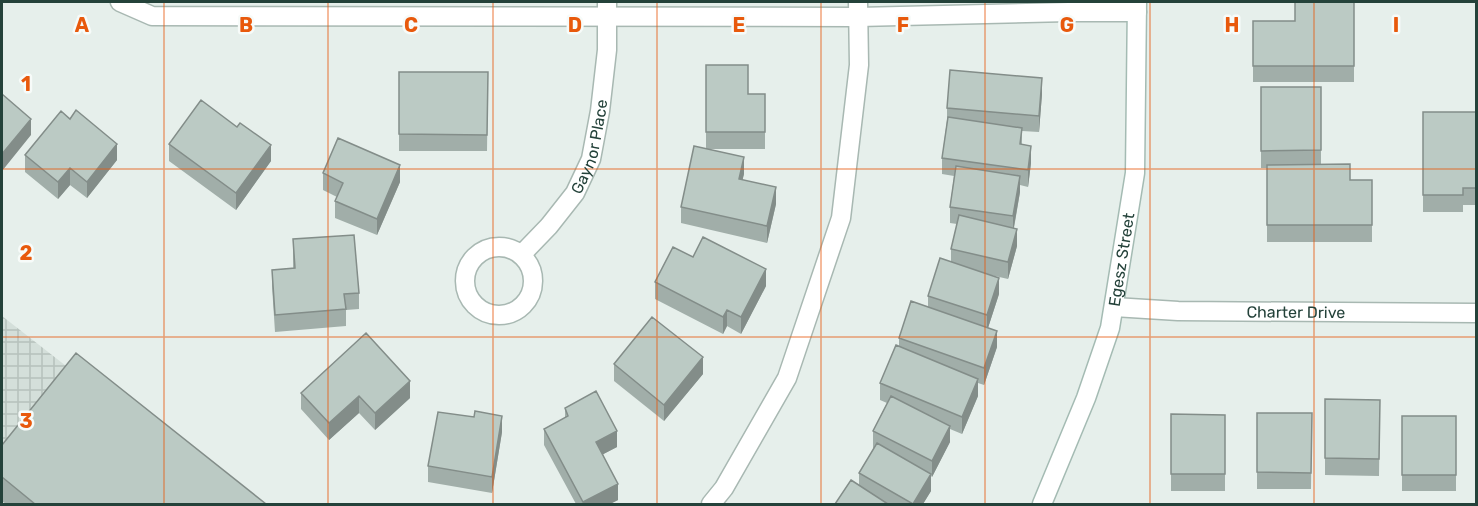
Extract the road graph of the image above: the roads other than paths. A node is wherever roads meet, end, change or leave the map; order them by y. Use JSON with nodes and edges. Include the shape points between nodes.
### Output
{"nodes":[{"id":1,"x":120,"y":2,"type":"edge"},
{"id":2,"x":1137,"y":7,"type":"edge"},
{"id":3,"x":607,"y":9,"type":"edge"},
{"id":4,"x":858,"y":9,"type":"edge"},
{"id":5,"x":522,"y":254,"type":"dead end"},
{"id":6,"x":1114,"y":307,"type":"junction"},
{"id":7,"x":1476,"y":313,"type":"edge"},
{"id":8,"x":711,"y":504,"type":"edge"},
{"id":9,"x":1042,"y":504,"type":"edge"}],
"edges":[{"from":1,"to":3,"type":"street","via":[[152,16]]},
{"from":2,"to":4,"type":"street","via":[[1069,12]]},
{"from":2,"to":6,"type":"street","name":"Egesz Street","via":[[1135,173]]},
{"from":3,"to":4,"type":"street"},
{"from":3,"to":5,"type":"street","name":"Gaynor Place","via":[[607,50],[591,159],[575,193]]},
{"from":4,"to":8,"type":"street","via":[[859,65],[841,218],[787,378]]},
{"from":6,"to":7,"type":"street","name":"Charter Drive"},
{"from":6,"to":9,"type":"street","name":"Egesz Street","via":[[1086,398]]}]}
